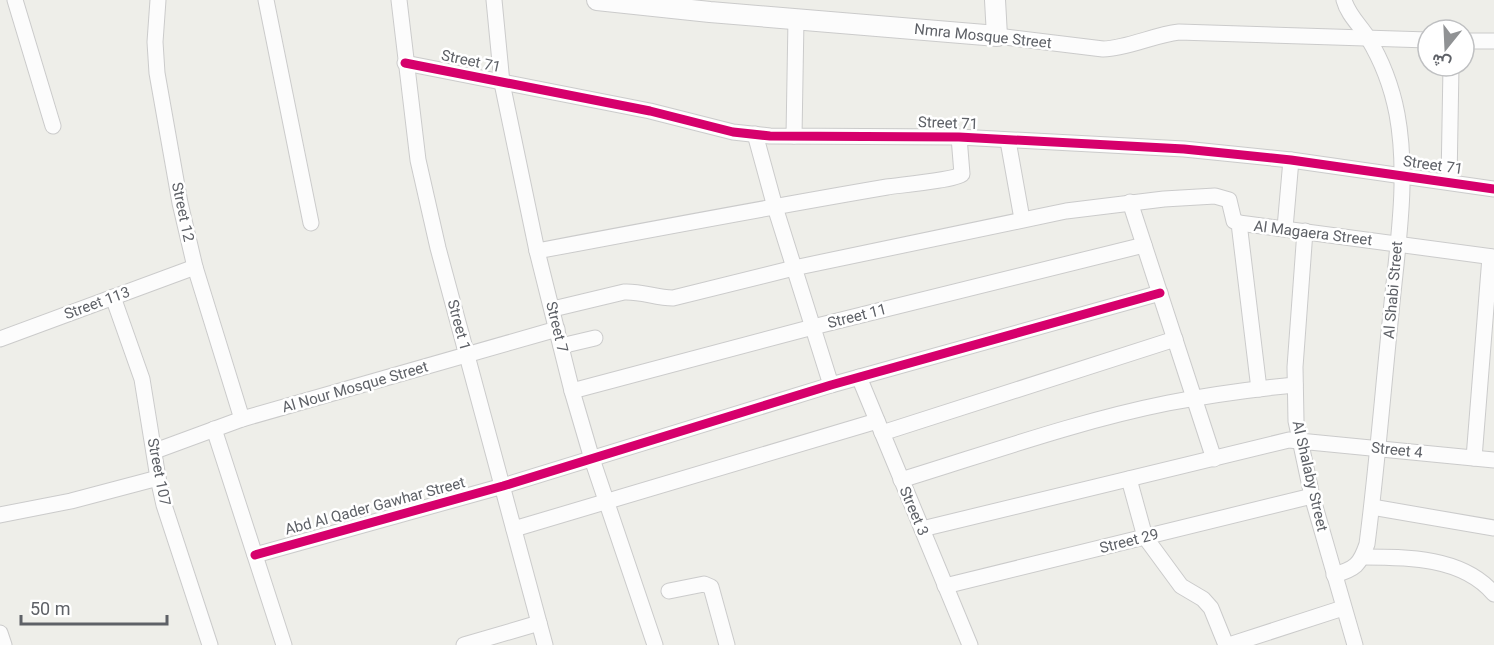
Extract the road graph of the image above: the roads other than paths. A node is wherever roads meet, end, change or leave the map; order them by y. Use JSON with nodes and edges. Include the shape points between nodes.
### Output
{"nodes":[{"id":1,"x":15,"y":0,"type":"edge"},
{"id":2,"x":158,"y":0,"type":"edge"},
{"id":3,"x":266,"y":0,"type":"edge"},
{"id":4,"x":399,"y":0,"type":"edge"},
{"id":5,"x":494,"y":0,"type":"edge"},
{"id":6,"x":597,"y":0,"type":"edge"},
{"id":7,"x":995,"y":0,"type":"edge"},
{"id":8,"x":1344,"y":0,"type":"edge"},
{"id":9,"x":710,"y":6,"type":"edge"},
{"id":10,"x":796,"y":19,"type":"junction"},
{"id":11,"x":997,"y":36,"type":"junction"},
{"id":12,"x":1368,"y":38,"type":"junction"},
{"id":13,"x":1416,"y":40,"type":"edge"},
{"id":14,"x":1476,"y":41,"type":"edge"},
{"id":15,"x":1494,"y":41,"type":"edge"},
{"id":16,"x":405,"y":63,"type":"junction"},
{"id":17,"x":1451,"y":78,"type":"edge"},
{"id":18,"x":502,"y":83,"type":"junction"},
{"id":19,"x":53,"y":126,"type":"dead end"},
{"id":20,"x":755,"y":134,"type":"junction"},
{"id":21,"x":794,"y":136,"type":"junction"},
{"id":22,"x":959,"y":137,"type":"junction"},
{"id":23,"x":1008,"y":141,"type":"junction"},
{"id":24,"x":1291,"y":160,"type":"junction"},
{"id":25,"x":1402,"y":176,"type":"junction"},
{"id":26,"x":1449,"y":182,"type":"junction"},
{"id":27,"x":1494,"y":189,"type":"edge"},
{"id":28,"x":1130,"y":202,"type":"junction"},
{"id":29,"x":775,"y":207,"type":"junction"},
{"id":30,"x":1022,"y":219,"type":"junction"},
{"id":31,"x":311,"y":223,"type":"dead end"},
{"id":32,"x":1239,"y":224,"type":"junction"},
{"id":33,"x":1285,"y":228,"type":"junction"},
{"id":34,"x":1305,"y":231,"type":"junction"},
{"id":35,"x":1398,"y":243,"type":"junction"},
{"id":36,"x":1144,"y":245,"type":"junction"},
{"id":37,"x":537,"y":251,"type":"junction"},
{"id":38,"x":1492,"y":257,"type":"edge"},
{"id":39,"x":195,"y":267,"type":"junction"},
{"id":40,"x":794,"y":268,"type":"junction"},
{"id":41,"x":1160,"y":293,"type":"junction"},
{"id":42,"x":113,"y":297,"type":"junction"},
{"id":43,"x":553,"y":309,"type":"junction"},
{"id":44,"x":813,"y":327,"type":"junction"},
{"id":45,"x":557,"y":329,"type":"junction"},
{"id":46,"x":595,"y":338,"type":"dead end"},
{"id":47,"x":0,"y":339,"type":"edge"},
{"id":48,"x":1175,"y":339,"type":"junction"},
{"id":49,"x":561,"y":346,"type":"junction"},
{"id":50,"x":467,"y":355,"type":"junction"},
{"id":51,"x":859,"y":377,"type":"junction"},
{"id":52,"x":1294,"y":385,"type":"junction"},
{"id":53,"x":831,"y":386,"type":"junction"},
{"id":54,"x":1259,"y":389,"type":"junction"},
{"id":55,"x":572,"y":391,"type":"junction"},
{"id":56,"x":1194,"y":399,"type":"junction"},
{"id":57,"x":242,"y":419,"type":"junction"},
{"id":58,"x":880,"y":427,"type":"junction"},
{"id":59,"x":214,"y":429,"type":"junction"},
{"id":60,"x":1299,"y":440,"type":"junction"},
{"id":61,"x":1377,"y":448,"type":"junction"},
{"id":62,"x":154,"y":451,"type":"junction"},
{"id":63,"x":1473,"y":458,"type":"junction"},
{"id":64,"x":592,"y":459,"type":"junction"},
{"id":65,"x":1214,"y":459,"type":"junction"},
{"id":66,"x":1494,"y":460,"type":"edge"},
{"id":67,"x":158,"y":478,"type":"junction"},
{"id":68,"x":1129,"y":479,"type":"junction"},
{"id":69,"x":901,"y":480,"type":"junction"},
{"id":70,"x":503,"y":486,"type":"junction"},
{"id":71,"x":1312,"y":496,"type":"junction"},
{"id":72,"x":607,"y":502,"type":"junction"},
{"id":73,"x":1372,"y":507,"type":"junction"},
{"id":74,"x":0,"y":515,"type":"edge"},
{"id":75,"x":1494,"y":528,"type":"edge"},
{"id":76,"x":514,"y":529,"type":"junction"},
{"id":77,"x":922,"y":529,"type":"junction"},
{"id":78,"x":1145,"y":537,"type":"junction"},
{"id":79,"x":255,"y":555,"type":"junction"},
{"id":80,"x":1363,"y":557,"type":"junction"},
{"id":81,"x":1334,"y":575,"type":"junction"},
{"id":82,"x":945,"y":586,"type":"junction"},
{"id":83,"x":669,"y":591,"type":"dead end"},
{"id":84,"x":1494,"y":594,"type":"edge"},
{"id":85,"x":1343,"y":608,"type":"junction"},
{"id":86,"x":539,"y":623,"type":"junction"},
{"id":87,"x":0,"y":633,"type":"edge"},
{"id":88,"x":4,"y":645,"type":"edge"},
{"id":89,"x":210,"y":645,"type":"edge"},
{"id":90,"x":284,"y":645,"type":"edge"},
{"id":91,"x":464,"y":645,"type":"edge"},
{"id":92,"x":545,"y":645,"type":"edge"},
{"id":93,"x":655,"y":645,"type":"edge"},
{"id":94,"x":727,"y":645,"type":"edge"},
{"id":95,"x":970,"y":645,"type":"edge"},
{"id":96,"x":1228,"y":645,"type":"edge"},
{"id":97,"x":1355,"y":645,"type":"edge"}],
"edges":[{"from":1,"to":19,"type":"street"},
{"from":2,"to":39,"type":"street","name":"Street 12","via":[[157,73]]},
{"from":3,"to":31,"type":"street"},
{"from":4,"to":16,"type":"street","name":"Street 1"},
{"from":5,"to":18,"type":"street","name":"Street 7"},
{"from":6,"to":9,"type":"street","name":"Nmra Mosque Street"},
{"from":7,"to":11,"type":"street"},
{"from":8,"to":12,"type":"street","name":"Al Shabi Street"},
{"from":9,"to":10,"type":"street","name":"Nmra Mosque Street"},
{"from":10,"to":11,"type":"street","name":"Nmra Mosque Street"},
{"from":10,"to":21,"type":"street"},
{"from":11,"to":12,"type":"street","name":"Nmra Mosque Street","via":[[1103,49],[1179,32]]},
{"from":12,"to":13,"type":"street","name":"Nmra Mosque Street"},
{"from":12,"to":25,"type":"street","name":"Al Shabi Street","via":[[1391,88]]},
{"from":14,"to":15,"type":"street"},
{"from":16,"to":18,"type":"street","name":"Street 71"},
{"from":16,"to":50,"type":"street","name":"Street 1","via":[[418,160]]},
{"from":17,"to":26,"type":"street"},
{"from":18,"to":20,"type":"street","name":"Street 71"},
{"from":18,"to":37,"type":"street","name":"Street 7"},
{"from":20,"to":21,"type":"street","name":"Street 71"},
{"from":20,"to":29,"type":"street"},
{"from":21,"to":22,"type":"street","name":"Street 71"},
{"from":22,"to":23,"type":"street","name":"Street 71"},
{"from":22,"to":29,"type":"street","via":[[961,177]]},
{"from":23,"to":24,"type":"street","name":"Street 71","via":[[1184,149]]},
{"from":23,"to":30,"type":"street"},
{"from":24,"to":25,"type":"street","name":"Street 71"},
{"from":24,"to":33,"type":"street"},
{"from":25,"to":26,"type":"street","name":"Street 71"},
{"from":25,"to":35,"type":"street","name":"Al Shabi Street"},
{"from":26,"to":27,"type":"street","name":"Street 71"},
{"from":28,"to":30,"type":"street"},
{"from":28,"to":32,"type":"street","via":[[1222,197],[1229,200],[1232,217]]},
{"from":28,"to":36,"type":"street"},
{"from":29,"to":37,"type":"street"},
{"from":29,"to":40,"type":"street"},
{"from":30,"to":40,"type":"street"},
{"from":32,"to":33,"type":"street","name":"Al Magaera Street"},
{"from":32,"to":54,"type":"street"},
{"from":33,"to":34,"type":"street","name":"Al Magaera Street"},
{"from":34,"to":35,"type":"street","name":"Al Magaera Street"},
{"from":34,"to":52,"type":"street","name":"Al Shalaby Street"},
{"from":35,"to":38,"type":"street","name":"Al Magaera Street"},
{"from":35,"to":61,"type":"street","name":"Al Shabi Street"},
{"from":36,"to":41,"type":"street"},
{"from":36,"to":44,"type":"street","name":"Street 11"},
{"from":37,"to":43,"type":"street","name":"Street 7"},
{"from":38,"to":63,"type":"street"},
{"from":39,"to":42,"type":"street","name":"Street 113"},
{"from":39,"to":57,"type":"street","name":"Street 12"},
{"from":40,"to":43,"type":"street","via":[[673,298],[624,292]]},
{"from":40,"to":44,"type":"street"},
{"from":41,"to":48,"type":"street"},
{"from":41,"to":51,"type":"street","name":"Abd Al Qader Gawhar Street"},
{"from":42,"to":47,"type":"street","name":"Street 113"},
{"from":42,"to":62,"type":"street","name":"Street 107","via":[[141,379]]},
{"from":43,"to":45,"type":"street","name":"Street 7"},
{"from":44,"to":53,"type":"street"},
{"from":44,"to":55,"type":"street","name":"Street 11"},
{"from":45,"to":49,"type":"street","name":"Street 7"},
{"from":45,"to":50,"type":"street","name":"Al Nour Mosque Street"},
{"from":46,"to":49,"type":"street"},
{"from":48,"to":56,"type":"street"},
{"from":48,"to":58,"type":"street"},
{"from":49,"to":55,"type":"street","name":"Street 7"},
{"from":50,"to":57,"type":"street","name":"Al Nour Mosque Street"},
{"from":50,"to":70,"type":"street","name":"Street 1"},
{"from":51,"to":53,"type":"street","name":"Abd Al Qader Gawhar Street"},
{"from":51,"to":58,"type":"street","name":"Street 3"},
{"from":52,"to":54,"type":"street"},
{"from":52,"to":60,"type":"street","name":"Al Shalaby Street"},
{"from":53,"to":64,"type":"street","name":"Abd Al Qader Gawhar Street"},
{"from":54,"to":56,"type":"street"},
{"from":55,"to":64,"type":"street","name":"Street 7"},
{"from":56,"to":65,"type":"street"},
{"from":56,"to":69,"type":"street","via":[[1051,434]]},
{"from":57,"to":59,"type":"street","name":"Al Nour Mosque Street"},
{"from":58,"to":69,"type":"street","name":"Street 3"},
{"from":58,"to":72,"type":"street"},
{"from":59,"to":62,"type":"street","name":"Al Nour Mosque Street"},
{"from":59,"to":79,"type":"street"},
{"from":60,"to":61,"type":"street","name":"Street 4"},
{"from":60,"to":65,"type":"street","name":"Street 4"},
{"from":60,"to":71,"type":"street","name":"Al Shalaby Street"},
{"from":61,"to":63,"type":"street","name":"Street 4"},
{"from":61,"to":73,"type":"street","name":"Al Shabi Street"},
{"from":62,"to":67,"type":"street","name":"Street 107"},
{"from":63,"to":66,"type":"street","name":"Street 4"},
{"from":64,"to":70,"type":"street","name":"Abd Al Qader Gawhar Street"},
{"from":64,"to":72,"type":"street","name":"Street 7"},
{"from":65,"to":68,"type":"street","name":"Street 4"},
{"from":67,"to":74,"type":"street"},
{"from":67,"to":89,"type":"street","name":"Street 107"},
{"from":68,"to":77,"type":"street","name":"Street 4"},
{"from":68,"to":78,"type":"street"},
{"from":69,"to":77,"type":"street","name":"Street 3"},
{"from":70,"to":76,"type":"street","name":"Street 1"},
{"from":70,"to":79,"type":"street","name":"Abd Al Qader Gawhar Street"},
{"from":71,"to":78,"type":"street","name":"Street 29"},
{"from":71,"to":81,"type":"street","name":"Al Shalaby Street"},
{"from":72,"to":76,"type":"street"},
{"from":72,"to":93,"type":"street","name":"Street 7"},
{"from":73,"to":75,"type":"street"},
{"from":73,"to":80,"type":"street","name":"Al Shabi Street"},
{"from":76,"to":86,"type":"street","name":"Street 1"},
{"from":77,"to":82,"type":"street","name":"Street 3"},
{"from":78,"to":82,"type":"street","name":"Street 29"},
{"from":78,"to":96,"type":"street","via":[[1181,586],[1211,608]]},
{"from":79,"to":90,"type":"street"},
{"from":80,"to":81,"type":"street","via":[[1351,570]]},
{"from":80,"to":84,"type":"street","via":[[1429,560],[1470,575]]},
{"from":81,"to":85,"type":"street","name":"Al Shalaby Street"},
{"from":82,"to":95,"type":"street","name":"Street 3"},
{"from":83,"to":94,"type":"street","via":[[704,584],[711,587]]},
{"from":85,"to":96,"type":"street"},
{"from":85,"to":97,"type":"street","name":"Al Shalaby Street"},
{"from":86,"to":91,"type":"street"},
{"from":86,"to":92,"type":"street","name":"Street 1"},
{"from":87,"to":88,"type":"street"}]}
